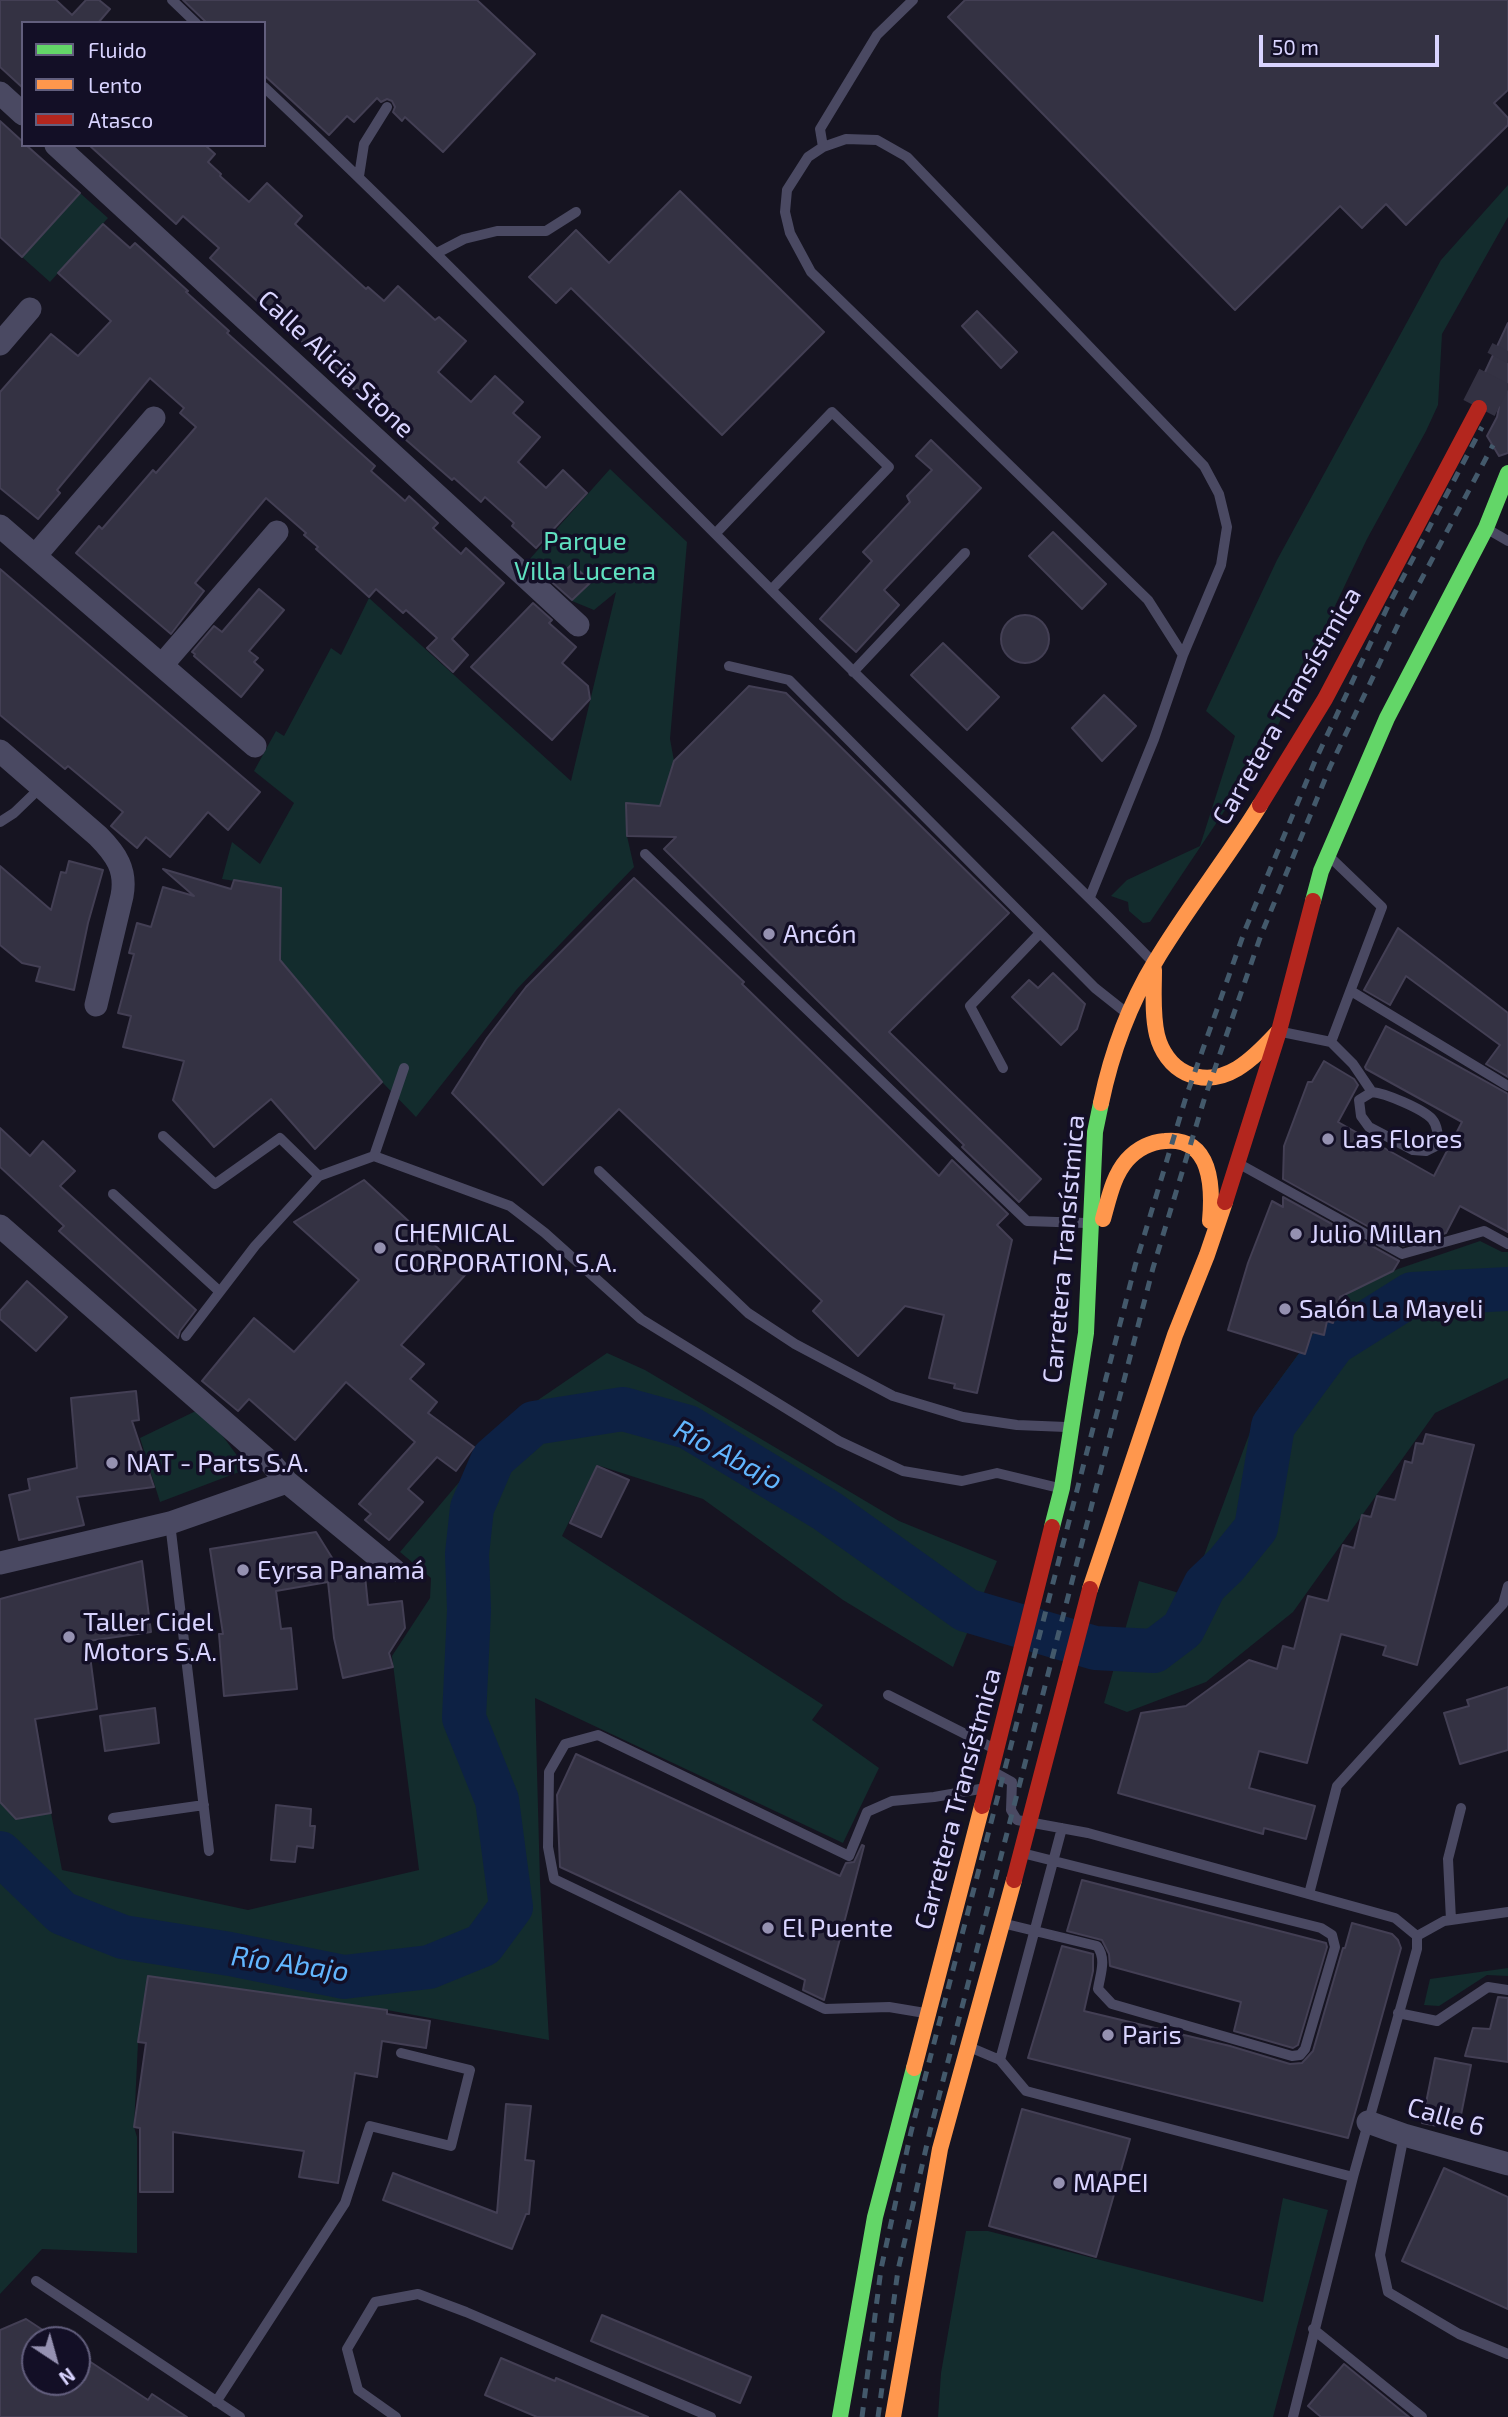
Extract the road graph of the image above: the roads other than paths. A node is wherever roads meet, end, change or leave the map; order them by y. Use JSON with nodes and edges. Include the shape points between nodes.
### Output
{"nodes":[{"id":1,"x":172,"y":0,"type":"edge"},
{"id":2,"x":912,"y":0,"type":"edge"},
{"id":3,"x":194,"y":21,"type":"edge"},
{"id":4,"x":266,"y":89,"type":"edge"},
{"id":5,"x":0,"y":93,"type":"edge"},
{"id":6,"x":387,"y":107,"type":"dead end"},
{"id":7,"x":21,"y":112,"type":"edge"},
{"id":8,"x":58,"y":147,"type":"edge"},
{"id":9,"x":823,"y":147,"type":"junction"},
{"id":10,"x":359,"y":176,"type":"junction"},
{"id":11,"x":576,"y":212,"type":"dead end"},
{"id":12,"x":437,"y":253,"type":"junction"},
{"id":13,"x":30,"y":310,"type":"dead end"},
{"id":14,"x":0,"y":344,"type":"edge"},
{"id":15,"x":1479,"y":408,"type":"tunnel mouth"},
{"id":16,"x":154,"y":418,"type":"dead end"},
{"id":17,"x":1508,"y":473,"type":"edge"},
{"id":18,"x":0,"y":526,"type":"edge"},
{"id":19,"x":1486,"y":528,"type":"junction"},
{"id":20,"x":277,"y":532,"type":"dead end"},
{"id":21,"x":716,"y":533,"type":"junction"},
{"id":22,"x":1508,"y":541,"type":"edge"},
{"id":23,"x":965,"y":553,"type":"dead end"},
{"id":24,"x":35,"y":556,"type":"junction"},
{"id":25,"x":772,"y":589,"type":"junction"},
{"id":26,"x":578,"y":625,"type":"dead end"},
{"id":27,"x":1183,"y":654,"type":"junction"},
{"id":28,"x":162,"y":665,"type":"junction"},
{"id":29,"x":729,"y":666,"type":"dead end"},
{"id":30,"x":853,"y":672,"type":"junction"},
{"id":31,"x":255,"y":746,"type":"dead end"},
{"id":32,"x":0,"y":751,"type":"edge"},
{"id":33,"x":41,"y":787,"type":"junction"},
{"id":34,"x":0,"y":822,"type":"edge"},
{"id":35,"x":645,"y":854,"type":"dead end"},
{"id":36,"x":1328,"y":856,"type":"junction"},
{"id":37,"x":1090,"y":897,"type":"junction"},
{"id":38,"x":1040,"y":933,"type":"junction"},
{"id":39,"x":1154,"y":964,"type":"junction"},
{"id":40,"x":1351,"y":991,"type":"junction"},
{"id":41,"x":96,"y":1005,"type":"dead end"},
{"id":42,"x":1129,"y":1014,"type":"junction"},
{"id":43,"x":1279,"y":1031,"type":"junction"},
{"id":44,"x":1331,"y":1042,"type":"junction"},
{"id":45,"x":404,"y":1068,"type":"dead end"},
{"id":46,"x":1003,"y":1068,"type":"dead end"},
{"id":47,"x":1508,"y":1086,"type":"edge"},
{"id":48,"x":1372,"y":1092,"type":"junction"},
{"id":49,"x":163,"y":1136,"type":"dead end"},
{"id":50,"x":374,"y":1156,"type":"junction"},
{"id":51,"x":1238,"y":1164,"type":"junction"},
{"id":52,"x":599,"y":1171,"type":"dead end"},
{"id":53,"x":319,"y":1176,"type":"junction"},
{"id":54,"x":113,"y":1194,"type":"dead end"},
{"id":55,"x":1092,"y":1223,"type":"junction"},
{"id":56,"x":0,"y":1226,"type":"edge"},
{"id":57,"x":1508,"y":1244,"type":"edge"},
{"id":58,"x":1207,"y":1255,"type":"junction"},
{"id":59,"x":1091,"y":1259,"type":"junction"},
{"id":60,"x":219,"y":1291,"type":"junction"},
{"id":61,"x":186,"y":1336,"type":"dead end"},
{"id":62,"x":1073,"y":1427,"type":"junction"},
{"id":63,"x":287,"y":1482,"type":"junction"},
{"id":64,"x":1062,"y":1488,"type":"junction"},
{"id":65,"x":170,"y":1523,"type":"junction"},
{"id":66,"x":0,"y":1563,"type":"edge"},
{"id":67,"x":394,"y":1570,"type":"dead end"},
{"id":68,"x":1508,"y":1586,"type":"edge"},
{"id":69,"x":888,"y":1695,"type":"dead end"},
{"id":70,"x":997,"y":1749,"type":"junction"},
{"id":71,"x":991,"y":1770,"type":"junction"},
{"id":72,"x":987,"y":1787,"type":"junction"},
{"id":73,"x":204,"y":1805,"type":"junction"},
{"id":74,"x":1461,"y":1808,"type":"dead end"},
{"id":75,"x":113,"y":1818,"type":"dead end"},
{"id":76,"x":1028,"y":1823,"type":"junction"},
{"id":77,"x":1062,"y":1828,"type":"junction"},
{"id":78,"x":209,"y":1851,"type":"dead end"},
{"id":79,"x":1021,"y":1853,"type":"junction"},
{"id":80,"x":1054,"y":1860,"type":"junction"},
{"id":81,"x":1309,"y":1894,"type":"junction"},
{"id":82,"x":1508,"y":1912,"type":"edge"},
{"id":83,"x":1451,"y":1920,"type":"junction"},
{"id":84,"x":1003,"y":1923,"type":"junction"},
{"id":85,"x":1035,"y":1931,"type":"junction"},
{"id":86,"x":1417,"y":1936,"type":"junction"},
{"id":87,"x":1508,"y":1990,"type":"edge"},
{"id":88,"x":1398,"y":2013,"type":"junction"},
{"id":89,"x":927,"y":2014,"type":"junction"},
{"id":90,"x":968,"y":2047,"type":"junction"},
{"id":91,"x":401,"y":2053,"type":"dead end"},
{"id":92,"x":1000,"y":2060,"type":"junction"},
{"id":93,"x":1368,"y":2122,"type":"junction"},
{"id":94,"x":1404,"y":2134,"type":"junction"},
{"id":95,"x":1508,"y":2164,"type":"edge"},
{"id":96,"x":1353,"y":2177,"type":"junction"},
{"id":97,"x":36,"y":2281,"type":"dead end"},
{"id":98,"x":1313,"y":2329,"type":"junction"},
{"id":99,"x":1508,"y":2354,"type":"edge"},
{"id":100,"x":216,"y":2402,"type":"junction"},
{"id":101,"x":240,"y":2417,"type":"edge"},
{"id":102,"x":396,"y":2417,"type":"edge"},
{"id":103,"x":711,"y":2417,"type":"edge"},
{"id":104,"x":840,"y":2417,"type":"edge"},
{"id":105,"x":893,"y":2417,"type":"edge"},
{"id":106,"x":1293,"y":2417,"type":"edge"},
{"id":107,"x":1422,"y":2417,"type":"edge"}],
"edges":[{"from":1,"to":3,"type":"lane"},
{"from":2,"to":9,"type":"lane","via":[[877,35],[820,129]]},
{"from":4,"to":10,"type":"lane"},
{"from":5,"to":7,"type":"street"},
{"from":6,"to":10,"type":"lane","via":[[364,144]]},
{"from":8,"to":26,"type":"street","name":"Calle Alicia Stone"},
{"from":9,"to":27,"type":"lane","via":[[808,157],[787,190],[785,212],[790,233],[811,272],[1148,600]]},
{"from":9,"to":27,"type":"lane","via":[[846,139],[877,139],[907,157],[1204,466],[1219,494],[1227,527],[1221,565]]},
{"from":10,"to":12,"type":"lane"},
{"from":11,"to":12,"type":"lane","via":[[546,231],[497,231],[464,239]]},
{"from":12,"to":21,"type":"lane"},
{"from":13,"to":14,"type":"street"},
{"from":15,"to":39,"type":"main road","name":"Carretera Transístmica","via":[[1325,699]]},
{"from":16,"to":24,"type":"street"},
{"from":17,"to":19,"type":"main road"},
{"from":18,"to":24,"type":"street"},
{"from":19,"to":22,"type":"lane"},
{"from":19,"to":36,"type":"main road","via":[[1387,718]]},
{"from":20,"to":28,"type":"street"},
{"from":21,"to":25,"type":"lane"},
{"from":21,"to":25,"type":"lane","via":[[832,412],[889,467]]},
{"from":23,"to":30,"type":"lane"},
{"from":24,"to":28,"type":"street"},
{"from":25,"to":30,"type":"lane"},
{"from":27,"to":37,"type":"lane"},
{"from":28,"to":31,"type":"street"},
{"from":29,"to":38,"type":"lane","via":[[789,680]]},
{"from":30,"to":37,"type":"lane"},
{"from":32,"to":33,"type":"street"},
{"from":33,"to":34,"type":"lane"},
{"from":33,"to":41,"type":"street","via":[[113,851],[122,868],[124,888]]},
{"from":35,"to":55,"type":"lane","via":[[1027,1221]]},
{"from":36,"to":40,"type":"lane","via":[[1382,906]]},
{"from":36,"to":43,"type":"main road"},
{"from":37,"to":39,"type":"lane"},
{"from":38,"to":42,"type":"lane","via":[[1095,988]]},
{"from":38,"to":46,"type":"lane","via":[[970,1006]]},
{"from":39,"to":42,"type":"main road","name":"Carretera Transístmica"},
{"from":39,"to":43,"type":"main road","via":[[1156,1034],[1166,1056],[1184,1072],[1211,1079],[1225,1076],[1250,1061]]},
{"from":40,"to":44,"type":"lane"},
{"from":40,"to":47,"type":"lane"},
{"from":42,"to":55,"type":"main road","name":"Carretera Transístmica","via":[[1107,1074],[1095,1132]]},
{"from":43,"to":44,"type":"lane"},
{"from":43,"to":51,"type":"main road"},
{"from":44,"to":48,"type":"lane"},
{"from":45,"to":50,"type":"lane"},
{"from":48,"to":48,"type":"lane","via":[[1386,1094],[1431,1118],[1438,1145],[1426,1151],[1413,1150],[1369,1127],[1361,1116],[1359,1100]]},
{"from":49,"to":53,"type":"lane","via":[[215,1184],[280,1138]]},
{"from":50,"to":53,"type":"lane"},
{"from":50,"to":64,"type":"lane","via":[[510,1206],[641,1319],[839,1441],[903,1471],[962,1481],[997,1473]]},
{"from":51,"to":57,"type":"lane","via":[[1402,1254],[1484,1231]]},
{"from":51,"to":58,"type":"main road"},
{"from":52,"to":62,"type":"lane","via":[[748,1313],[794,1344],[892,1396],[963,1417]]},
{"from":53,"to":60,"type":"lane"},
{"from":54,"to":60,"type":"lane"},
{"from":55,"to":59,"type":"main road","name":"Carretera Transístmica"},
{"from":56,"to":63,"type":"street","via":[[271,1463]]},
{"from":58,"to":59,"type":"main road","via":[[1211,1187],[1204,1159],[1188,1144],[1163,1140],[1139,1148],[1120,1168]]},
{"from":58,"to":76,"type":"main road","via":[[1094,1574]]},
{"from":59,"to":62,"type":"main road","name":"Carretera Transístmica"},
{"from":60,"to":61,"type":"lane"},
{"from":62,"to":64,"type":"main road","name":"Carretera Transístmica"},
{"from":63,"to":65,"type":"street"},
{"from":63,"to":67,"type":"street"},
{"from":64,"to":70,"type":"main road","name":"Carretera Transístmica"},
{"from":65,"to":66,"type":"street"},
{"from":65,"to":73,"type":"lane"},
{"from":68,"to":81,"type":"lane","via":[[1503,1604],[1336,1786]]},
{"from":69,"to":70,"type":"lane"},
{"from":70,"to":71,"type":"main road","name":"Carretera Transístmica"},
{"from":71,"to":72,"type":"main road","name":"Carretera Transístmica"},
{"from":71,"to":76,"type":"lane","via":[[1012,1782],[1012,1816]]},
{"from":72,"to":89,"type":"main road","name":"Carretera Transístmica"},
{"from":72,"to":89,"type":"lane","via":[[892,1801],[867,1812],[849,1856],[598,1735],[565,1744],[549,1772],[548,1847],[554,1879],[825,2009],[889,2007]]},
{"from":73,"to":75,"type":"lane"},
{"from":73,"to":78,"type":"lane"},
{"from":74,"to":83,"type":"lane","via":[[1448,1859]]},
{"from":76,"to":77,"type":"lane"},
{"from":76,"to":79,"type":"main road"},
{"from":77,"to":80,"type":"lane"},
{"from":77,"to":81,"type":"lane"},
{"from":79,"to":80,"type":"lane"},
{"from":79,"to":84,"type":"main road"},
{"from":80,"to":85,"type":"lane"},
{"from":80,"to":85,"type":"lane","via":[[1321,1928],[1332,1935],[1335,1947],[1305,2049],[1292,2056],[1112,2004],[1098,1989],[1103,1962],[1097,1946]]},
{"from":81,"to":86,"type":"lane","via":[[1395,1918]]},
{"from":82,"to":83,"type":"lane"},
{"from":83,"to":86,"type":"lane"},
{"from":84,"to":85,"type":"lane"},
{"from":84,"to":90,"type":"main road"},
{"from":85,"to":92,"type":"lane"},
{"from":86,"to":88,"type":"lane"},
{"from":87,"to":88,"type":"lane","via":[[1489,1987],[1437,2021]]},
{"from":88,"to":93,"type":"lane"},
{"from":89,"to":104,"type":"main road","name":"Carretera Transístmica","via":[[875,2217]]},
{"from":90,"to":92,"type":"lane"},
{"from":90,"to":105,"type":"main road","via":[[940,2149]]},
{"from":91,"to":100,"type":"lane","via":[[470,2070],[451,2146],[370,2126],[345,2203]]},
{"from":92,"to":96,"type":"lane","via":[[1026,2091]]},
{"from":93,"to":94,"type":"street","name":"Calle 6"},
{"from":93,"to":96,"type":"lane"},
{"from":94,"to":95,"type":"street","name":"Calle 6"},
{"from":94,"to":99,"type":"lane","via":[[1380,2255],[1388,2292],[1459,2334]]},
{"from":96,"to":98,"type":"lane"},
{"from":97,"to":100,"type":"lane"},
{"from":98,"to":106,"type":"lane"},
{"from":98,"to":107,"type":"lane"},
{"from":100,"to":101,"type":"lane"},
{"from":102,"to":103,"type":"lane","via":[[358,2390],[347,2349],[375,2302],[418,2294]]}]}
